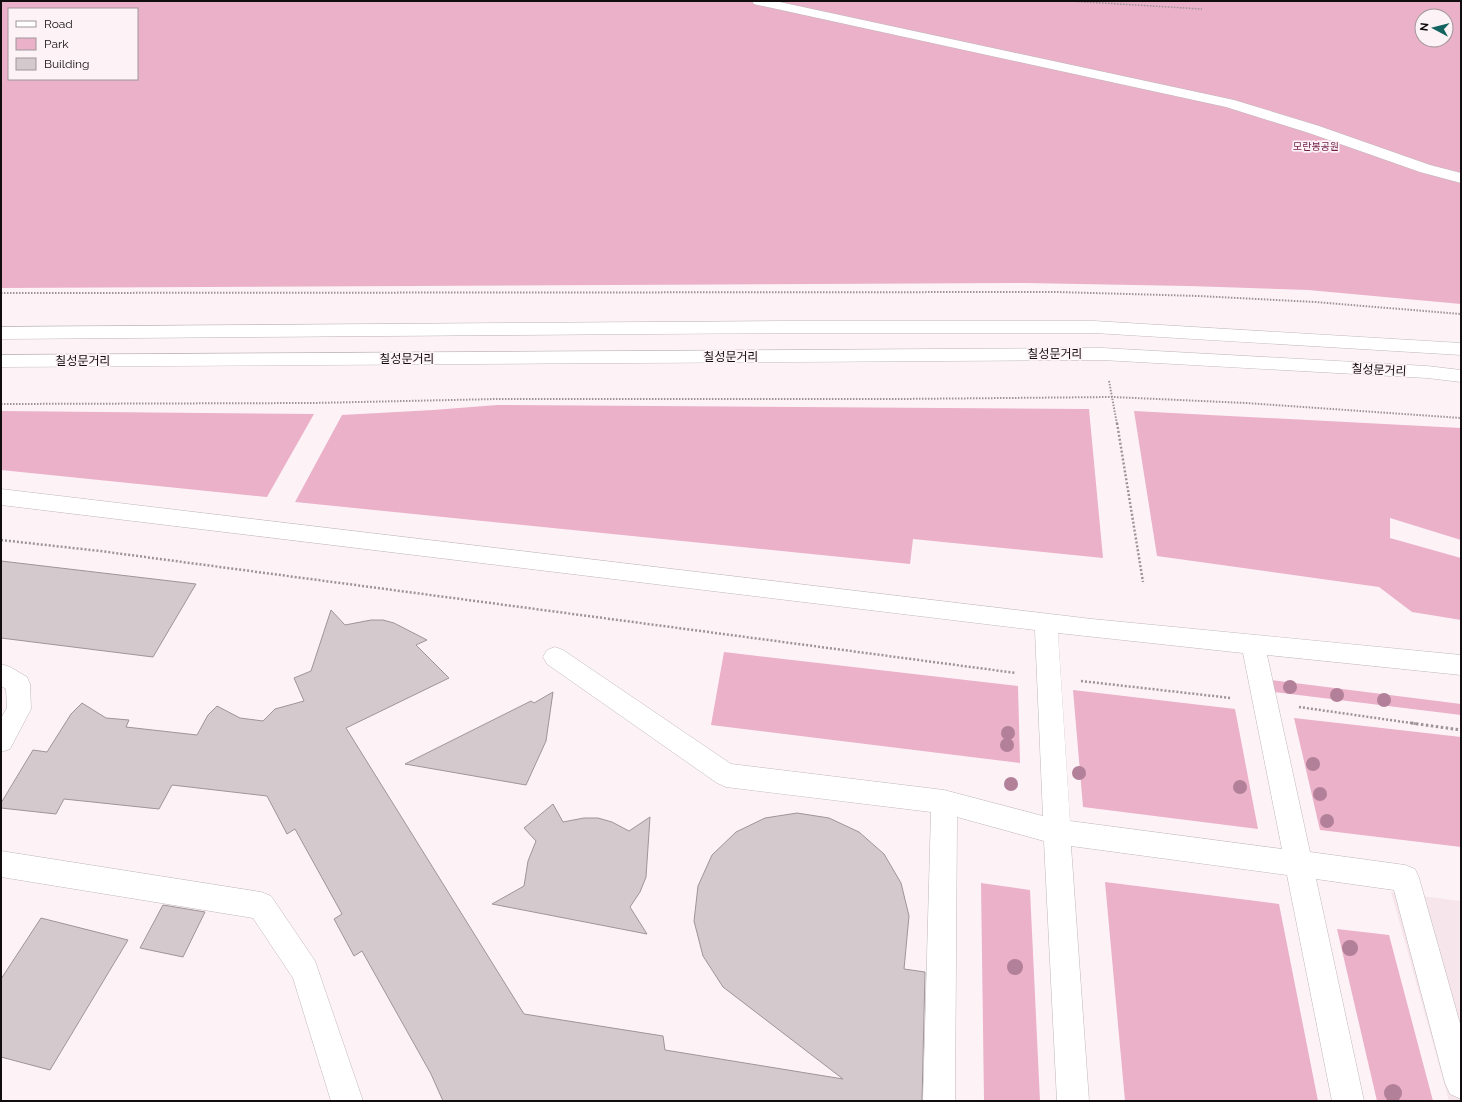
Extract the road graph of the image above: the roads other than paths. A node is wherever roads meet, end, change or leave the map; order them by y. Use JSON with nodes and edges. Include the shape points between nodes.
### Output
{"nodes":[{"id":1,"x":758,"y":1,"type":"edge"},
{"id":2,"x":1461,"y":178,"type":"edge"},
{"id":3,"x":1,"y":333,"type":"edge"},
{"id":4,"x":1461,"y":349,"type":"edge"},
{"id":5,"x":1,"y":361,"type":"edge"},
{"id":6,"x":1461,"y":376,"type":"edge"},
{"id":7,"x":1,"y":497,"type":"edge"},
{"id":8,"x":1046,"y":622,"type":"junction"},
{"id":9,"x":1253,"y":644,"type":"junction"},
{"id":10,"x":555,"y":657,"type":"dead end"},
{"id":11,"x":1461,"y":665,"type":"edge"},
{"id":12,"x":1,"y":674,"type":"edge"},
{"id":13,"x":1,"y":741,"type":"edge"},
{"id":14,"x":944,"y":802,"type":"junction"},
{"id":15,"x":1057,"y":832,"type":"junction"},
{"id":16,"x":1,"y":864,"type":"edge"},
{"id":17,"x":1300,"y":864,"type":"junction"},
{"id":18,"x":1461,"y":1083,"type":"edge"},
{"id":19,"x":347,"y":1101,"type":"edge"},
{"id":20,"x":939,"y":1101,"type":"edge"},
{"id":21,"x":1073,"y":1101,"type":"edge"},
{"id":22,"x":1348,"y":1101,"type":"edge"}],
"edges":[{"from":1,"to":2,"type":"street","via":[[1229,103],[1287,119]]},
{"from":3,"to":4,"type":"street","via":[[1094,327]]},
{"from":5,"to":6,"type":"street","name":"칠성문거리","via":[[1102,354]]},
{"from":7,"to":8,"type":"street"},
{"from":8,"to":9,"type":"street"},
{"from":8,"to":15,"type":"street"},
{"from":9,"to":11,"type":"street"},
{"from":9,"to":17,"type":"street"},
{"from":10,"to":14,"type":"street","via":[[726,775]]},
{"from":12,"to":13,"type":"street","via":[[18,684],[19,709]]},
{"from":14,"to":15,"type":"street"},
{"from":14,"to":20,"type":"street"},
{"from":15,"to":17,"type":"street"},
{"from":15,"to":21,"type":"street"},
{"from":16,"to":19,"type":"street","via":[[261,906],[305,971]]},
{"from":17,"to":18,"type":"street","via":[[1405,878]]},
{"from":17,"to":22,"type":"street"}]}
